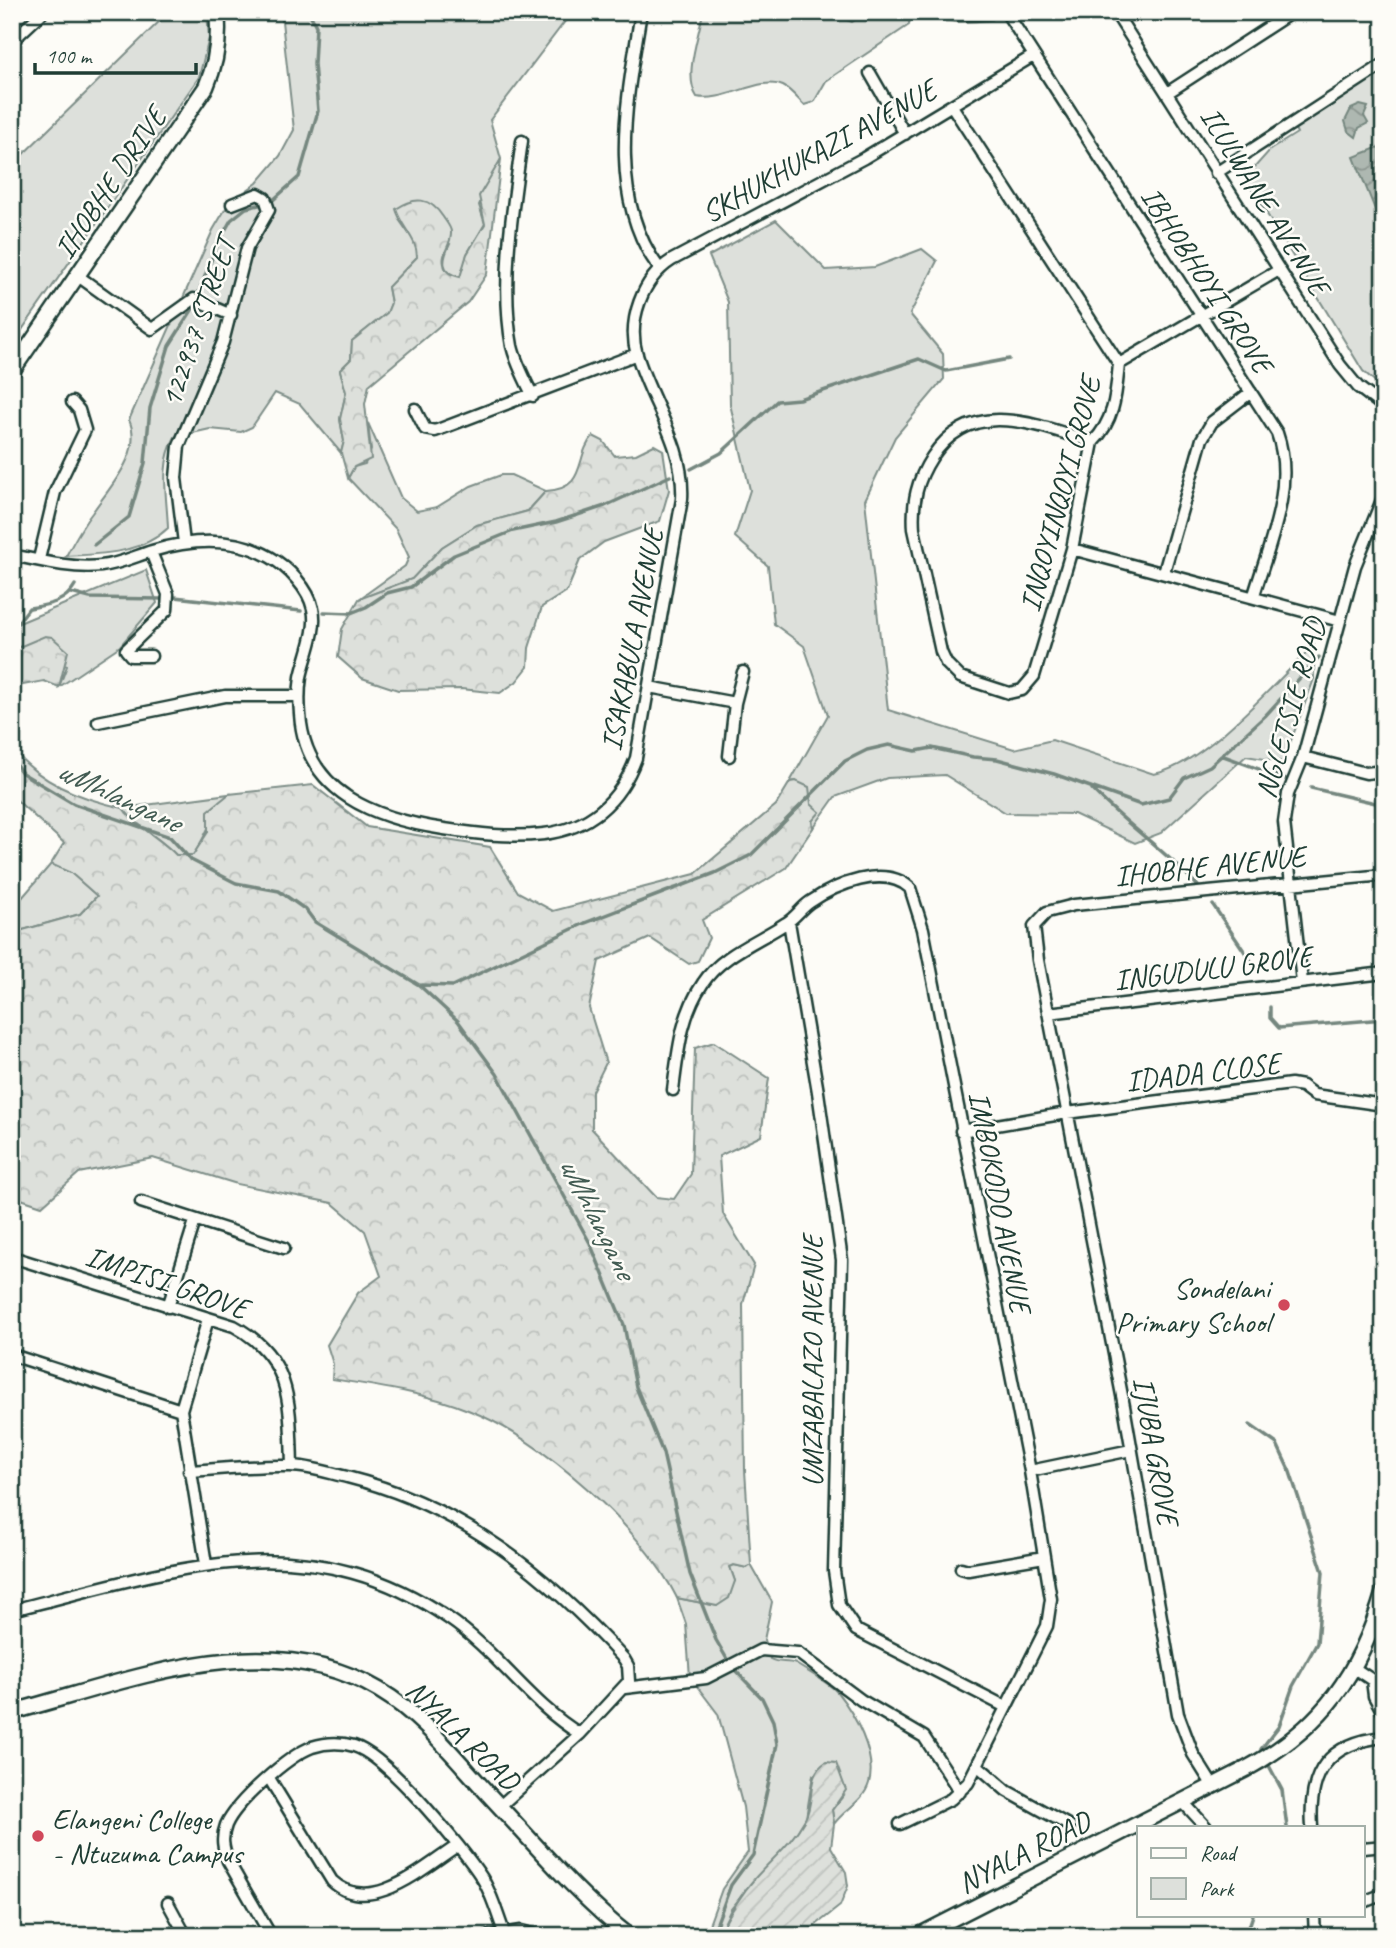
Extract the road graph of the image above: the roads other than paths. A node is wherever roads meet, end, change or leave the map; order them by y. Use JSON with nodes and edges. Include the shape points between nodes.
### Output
{"nodes":[{"id":1,"x":43,"y":12,"type":"edge"},
{"id":2,"x":217,"y":12,"type":"edge"},
{"id":3,"x":642,"y":12,"type":"edge"},
{"id":4,"x":1006,"y":12,"type":"edge"},
{"id":5,"x":1292,"y":12,"type":"edge"},
{"id":6,"x":1119,"y":14,"type":"edge"},
{"id":7,"x":12,"y":41,"type":"edge"},
{"id":8,"x":1033,"y":55,"type":"junction"},
{"id":9,"x":1384,"y":64,"type":"edge"},
{"id":10,"x":870,"y":73,"type":"dead end"},
{"id":11,"x":1167,"y":93,"type":"junction"},
{"id":12,"x":952,"y":106,"type":"junction"},
{"id":13,"x":905,"y":134,"type":"junction"},
{"id":14,"x":522,"y":141,"type":"dead end"},
{"id":15,"x":1216,"y":173,"type":"junction"},
{"id":16,"x":232,"y":204,"type":"dead end"},
{"id":17,"x":659,"y":268,"type":"junction"},
{"id":18,"x":1279,"y":270,"type":"junction"},
{"id":19,"x":78,"y":276,"type":"junction"},
{"id":20,"x":231,"y":315,"type":"junction"},
{"id":21,"x":1201,"y":316,"type":"junction"},
{"id":22,"x":637,"y":354,"type":"junction"},
{"id":23,"x":1119,"y":364,"type":"junction"},
{"id":24,"x":12,"y":371,"type":"edge"},
{"id":25,"x":1251,"y":392,"type":"junction"},
{"id":26,"x":533,"y":396,"type":"junction"},
{"id":27,"x":72,"y":402,"type":"dead end"},
{"id":28,"x":1384,"y":407,"type":"edge"},
{"id":29,"x":415,"y":409,"type":"dead end"},
{"id":30,"x":1093,"y":442,"type":"junction"},
{"id":31,"x":1384,"y":495,"type":"edge"},
{"id":32,"x":184,"y":543,"type":"junction"},
{"id":33,"x":1072,"y":549,"type":"junction"},
{"id":34,"x":151,"y":552,"type":"junction"},
{"id":35,"x":12,"y":555,"type":"edge"},
{"id":36,"x":39,"y":559,"type":"junction"},
{"id":37,"x":1164,"y":572,"type":"junction"},
{"id":38,"x":1254,"y":596,"type":"junction"},
{"id":39,"x":1340,"y":621,"type":"junction"},
{"id":40,"x":151,"y":656,"type":"dead end"},
{"id":41,"x":743,"y":672,"type":"dead end"},
{"id":42,"x":649,"y":687,"type":"junction"},
{"id":43,"x":299,"y":695,"type":"junction"},
{"id":44,"x":735,"y":703,"type":"junction"},
{"id":45,"x":98,"y":722,"type":"dead end"},
{"id":46,"x":729,"y":756,"type":"dead end"},
{"id":47,"x":1303,"y":757,"type":"junction"},
{"id":48,"x":1384,"y":771,"type":"edge"},
{"id":49,"x":1384,"y":875,"type":"edge"},
{"id":50,"x":1289,"y":882,"type":"junction"},
{"id":51,"x":1042,"y":915,"type":"joint"},
{"id":52,"x":789,"y":922,"type":"junction"},
{"id":53,"x":1384,"y":974,"type":"edge"},
{"id":54,"x":1302,"y":982,"type":"junction"},
{"id":55,"x":1048,"y":1013,"type":"junction"},
{"id":56,"x":673,"y":1090,"type":"dead end"},
{"id":57,"x":1384,"y":1105,"type":"edge"},
{"id":58,"x":1067,"y":1112,"type":"junction"},
{"id":59,"x":961,"y":1131,"type":"junction"},
{"id":60,"x":141,"y":1202,"type":"dead end"},
{"id":61,"x":195,"y":1221,"type":"junction"},
{"id":62,"x":284,"y":1248,"type":"dead end"},
{"id":63,"x":12,"y":1257,"type":"edge"},
{"id":64,"x":168,"y":1307,"type":"junction"},
{"id":65,"x":208,"y":1319,"type":"junction"},
{"id":66,"x":12,"y":1354,"type":"edge"},
{"id":67,"x":181,"y":1410,"type":"junction"},
{"id":68,"x":1130,"y":1450,"type":"junction"},
{"id":69,"x":292,"y":1466,"type":"junction"},
{"id":70,"x":188,"y":1471,"type":"junction"},
{"id":71,"x":1030,"y":1471,"type":"junction"},
{"id":72,"x":1044,"y":1557,"type":"junction"},
{"id":73,"x":206,"y":1564,"type":"junction"},
{"id":74,"x":961,"y":1568,"type":"dead end"},
{"id":75,"x":1384,"y":1591,"type":"edge"},
{"id":76,"x":12,"y":1610,"type":"edge"},
{"id":77,"x":1354,"y":1668,"type":"junction"},
{"id":78,"x":625,"y":1688,"type":"junction"},
{"id":79,"x":1006,"y":1707,"type":"junction"},
{"id":80,"x":12,"y":1712,"type":"edge"},
{"id":81,"x":1384,"y":1714,"type":"edge"},
{"id":82,"x":580,"y":1734,"type":"junction"},
{"id":83,"x":1384,"y":1737,"type":"edge"},
{"id":84,"x":978,"y":1765,"type":"junction"},
{"id":85,"x":270,"y":1778,"type":"junction"},
{"id":86,"x":1213,"y":1786,"type":"junction"},
{"id":87,"x":960,"y":1792,"type":"junction"},
{"id":88,"x":1183,"y":1801,"type":"junction"},
{"id":89,"x":500,"y":1806,"type":"junction"},
{"id":90,"x":900,"y":1824,"type":"dead end"},
{"id":91,"x":1070,"y":1826,"type":"dead end"},
{"id":92,"x":1205,"y":1826,"type":"edge"},
{"id":93,"x":1312,"y":1826,"type":"edge"},
{"id":94,"x":457,"y":1846,"type":"junction"},
{"id":95,"x":1384,"y":1846,"type":"edge"},
{"id":96,"x":1364,"y":1848,"type":"edge"},
{"id":97,"x":1384,"y":1894,"type":"edge"},
{"id":98,"x":1364,"y":1902,"type":"edge"},
{"id":99,"x":168,"y":1903,"type":"dead end"},
{"id":100,"x":1314,"y":1916,"type":"edge"},
{"id":101,"x":504,"y":1932,"type":"junction"},
{"id":102,"x":186,"y":1936,"type":"edge"},
{"id":103,"x":271,"y":1936,"type":"edge"},
{"id":104,"x":489,"y":1936,"type":"edge"},
{"id":105,"x":541,"y":1936,"type":"edge"},
{"id":106,"x":629,"y":1936,"type":"edge"},
{"id":107,"x":918,"y":1936,"type":"edge"},
{"id":108,"x":1315,"y":1936,"type":"edge"}],
"edges":[{"from":1,"to":7,"type":"street"},
{"from":2,"to":19,"type":"street","name":"IHOBHE DRIVE","via":[[215,65],[206,87]]},
{"from":3,"to":17,"type":"street","via":[[625,115],[627,178],[637,233]]},
{"from":4,"to":8,"type":"street","name":"IBHOBHOYI GROVE"},
{"from":5,"to":11,"type":"street"},
{"from":6,"to":11,"type":"street","name":"ILULWANE AVENUE"},
{"from":8,"to":12,"type":"street","name":"SKHUKHUKAZI AVENUE"},
{"from":8,"to":21,"type":"street","name":"IBHOBHOYI GROVE"},
{"from":9,"to":15,"type":"street"},
{"from":10,"to":13,"type":"street"},
{"from":11,"to":15,"type":"street","name":"ILULWANE AVENUE"},
{"from":12,"to":13,"type":"street","name":"SKHUKHUKAZI AVENUE"},
{"from":12,"to":23,"type":"street","name":"INQOYINQOYI GROVE"},
{"from":13,"to":17,"type":"street","name":"SKHUKHUKAZI AVENUE"},
{"from":14,"to":26,"type":"street","via":[[512,208],[509,327],[515,356]]},
{"from":15,"to":18,"type":"street","name":"ILULWANE AVENUE"},
{"from":16,"to":20,"type":"street","name":"122937 STREET","via":[[258,194],[265,198],[269,210],[247,248]]},
{"from":17,"to":22,"type":"street","name":"ISAKABULA AVENUE","via":[[643,288]]},
{"from":18,"to":21,"type":"street","name":"INQOYINQOYI GROVE"},
{"from":18,"to":28,"type":"street","name":"ILULWANE AVENUE","via":[[1340,365]]},
{"from":19,"to":20,"type":"street","via":[[152,329],[199,302]]},
{"from":19,"to":24,"type":"street","name":"IHOBHE DRIVE"},
{"from":20,"to":32,"type":"street","name":"122937 STREET","via":[[179,446],[176,478]]},
{"from":21,"to":23,"type":"street","name":"INQOYINQOYI GROVE"},
{"from":21,"to":25,"type":"street","name":"IBHOBHOYI GROVE"},
{"from":22,"to":26,"type":"street"},
{"from":22,"to":42,"type":"street","name":"ISAKABULA AVENUE","via":[[673,440],[682,488]]},
{"from":23,"to":30,"type":"street","name":"INQOYINQOYI GROVE","via":[[1113,411]]},
{"from":25,"to":37,"type":"street","via":[[1212,422],[1202,439]]},
{"from":25,"to":38,"type":"street","name":"IBHOBHOYI GROVE","via":[[1277,433],[1286,468]]},
{"from":26,"to":29,"type":"street","via":[[435,431],[425,429]]},
{"from":27,"to":36,"type":"street","via":[[85,430],[55,492]]},
{"from":30,"to":33,"type":"street","name":"INQOYINQOYI GROVE"},
{"from":30,"to":33,"type":"street","name":"INQOYINQOYI GROVE","via":[[1022,421],[976,422],[948,438],[925,467],[913,508],[914,529],[946,663],[970,682],[1009,693],[1022,690],[1034,676]]},
{"from":31,"to":39,"type":"street","name":"NGLETSIE ROAD","via":[[1355,566]]},
{"from":32,"to":34,"type":"street","name":"ISAKABULA AVENUE"},
{"from":32,"to":43,"type":"street","name":"ISAKABULA AVENUE","via":[[238,544],[272,558],[297,580],[314,610]]},
{"from":33,"to":37,"type":"street"},
{"from":34,"to":36,"type":"street","name":"ISAKABULA AVENUE","via":[[103,566]]},
{"from":34,"to":40,"type":"street","via":[[168,594],[167,610],[127,650],[131,656]]},
{"from":35,"to":36,"type":"street","name":"ISAKABULA AVENUE"},
{"from":37,"to":38,"type":"street"},
{"from":38,"to":39,"type":"street"},
{"from":39,"to":47,"type":"street","name":"NGLETSIE ROAD"},
{"from":41,"to":44,"type":"street"},
{"from":42,"to":43,"type":"street","name":"ISAKABULA AVENUE","via":[[636,758],[608,807],[569,828],[514,836],[409,824],[355,804],[337,790],[312,755],[302,728]]},
{"from":42,"to":44,"type":"street"},
{"from":43,"to":45,"type":"street","via":[[225,696]]},
{"from":44,"to":46,"type":"street"},
{"from":47,"to":48,"type":"street","via":[[1366,774]]},
{"from":47,"to":50,"type":"street","name":"NGLETSIE ROAD","via":[[1288,794],[1284,822]]},
{"from":49,"to":50,"type":"street","name":"IHOBHE AVENUE"},
{"from":50,"to":51,"type":"street","name":"IHOBHE AVENUE","via":[[1073,905]]},
{"from":50,"to":54,"type":"street","name":"NGLETSIE ROAD"},
{"from":51,"to":55,"type":"street","name":"IJUBA GROVE","via":[[1034,926],[1034,936]]},
{"from":52,"to":56,"type":"street","name":"IMBOKODO AVENUE","via":[[716,968],[704,981],[688,1009]]},
{"from":52,"to":59,"type":"street","name":"IMBOKODO AVENUE","via":[[807,904],[848,883],[891,878],[910,888],[923,929]]},
{"from":52,"to":79,"type":"street","name":"UMZABALAZO AVENUE","via":[[842,1260],[834,1571],[839,1605],[856,1630]]},
{"from":53,"to":54,"type":"street","name":"INGUDULU GROVE"},
{"from":54,"to":55,"type":"street","name":"INGUDULU GROVE"},
{"from":55,"to":58,"type":"street","name":"IJUBA GROVE"},
{"from":57,"to":58,"type":"street","name":"IDADA CLOSE","via":[[1314,1095],[1291,1084]]},
{"from":58,"to":59,"type":"street","name":"IDADA CLOSE"},
{"from":58,"to":68,"type":"street","name":"IJUBA GROVE"},
{"from":59,"to":71,"type":"street","name":"IMBOKODO AVENUE"},
{"from":60,"to":61,"type":"street"},
{"from":61,"to":62,"type":"street"},
{"from":61,"to":64,"type":"street"},
{"from":63,"to":64,"type":"street","name":"IMPISI GROVE"},
{"from":64,"to":65,"type":"street","name":"IMPISI GROVE"},
{"from":65,"to":67,"type":"street"},
{"from":65,"to":69,"type":"street","name":"IMPISI GROVE","via":[[251,1335],[278,1367],[290,1408]]},
{"from":66,"to":67,"type":"street"},
{"from":67,"to":70,"type":"street"},
{"from":68,"to":71,"type":"street"},
{"from":68,"to":86,"type":"street","name":"IJUBA GROVE","via":[[1178,1714]]},
{"from":69,"to":70,"type":"street"},
{"from":69,"to":78,"type":"street","via":[[369,1483],[477,1529],[586,1618],[628,1666]]},
{"from":70,"to":73,"type":"street"},
{"from":71,"to":72,"type":"street","name":"IMBOKODO AVENUE"},
{"from":72,"to":74,"type":"street"},
{"from":72,"to":79,"type":"street","name":"IMBOKODO AVENUE","via":[[1051,1599],[1049,1620]]},
{"from":73,"to":76,"type":"street"},
{"from":73,"to":82,"type":"street","via":[[259,1559],[301,1562],[342,1570],[398,1590],[471,1635],[556,1720]]},
{"from":75,"to":77,"type":"street","name":"NYALA ROAD","via":[[1373,1629]]},
{"from":77,"to":81,"type":"street","via":[[1372,1680]]},
{"from":77,"to":86,"type":"street","name":"NYALA ROAD","via":[[1315,1720],[1265,1759]]},
{"from":78,"to":82,"type":"street"},
{"from":78,"to":87,"type":"street","via":[[716,1675],[761,1650],[798,1653],[861,1700],[924,1737]]},
{"from":79,"to":84,"type":"street","name":"IMBOKODO AVENUE"},
{"from":80,"to":89,"type":"street","name":"NYALA ROAD","via":[[201,1664],[254,1659],[305,1663],[360,1681],[392,1699]]},
{"from":82,"to":89,"type":"street"},
{"from":83,"to":93,"type":"street","via":[[1349,1743],[1325,1763],[1313,1798]]},
{"from":84,"to":87,"type":"street","name":"IMBOKODO AVENUE"},
{"from":84,"to":91,"type":"street","via":[[1007,1791]]},
{"from":85,"to":94,"type":"street","via":[[310,1748],[334,1743],[355,1746],[375,1756]]},
{"from":85,"to":94,"type":"street","via":[[332,1881],[346,1893],[367,1894],[391,1887]]},
{"from":85,"to":103,"type":"street","via":[[236,1810],[227,1824],[223,1848]]},
{"from":86,"to":88,"type":"street","name":"NYALA ROAD"},
{"from":87,"to":90,"type":"street","name":"IMBOKODO AVENUE"},
{"from":88,"to":92,"type":"street"},
{"from":88,"to":107,"type":"street","name":"NYALA ROAD"},
{"from":89,"to":106,"type":"street","name":"NYALA ROAD"},
{"from":94,"to":101,"type":"street","via":[[483,1880]]},
{"from":95,"to":96,"type":"street"},
{"from":97,"to":98,"type":"street"},
{"from":99,"to":102,"type":"street"},
{"from":100,"to":108,"type":"street"},
{"from":101,"to":104,"type":"street"},
{"from":101,"to":105,"type":"street"}]}
